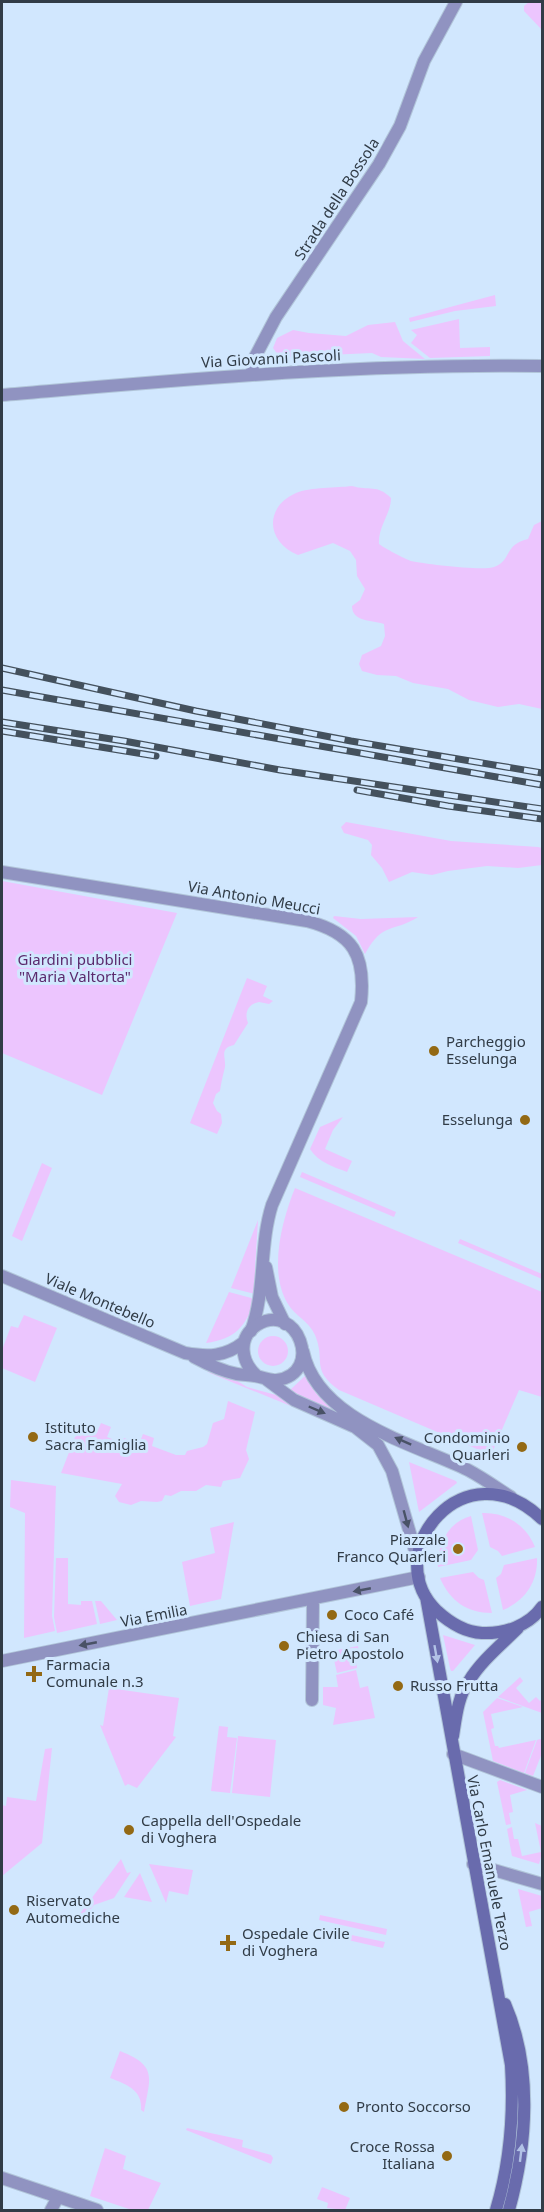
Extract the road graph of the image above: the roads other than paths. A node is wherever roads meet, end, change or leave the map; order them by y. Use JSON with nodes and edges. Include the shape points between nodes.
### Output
{"nodes":[{"id":1,"x":456,"y":2,"type":"edge"},
{"id":2,"x":543,"y":366,"type":"edge"},
{"id":3,"x":251,"y":375,"type":"junction"},
{"id":4,"x":2,"y":394,"type":"edge"},
{"id":5,"x":2,"y":872,"type":"edge"},
{"id":6,"x":263,"y":1248,"type":"junction"},
{"id":7,"x":2,"y":1276,"type":"edge"},
{"id":8,"x":285,"y":1324,"type":"junction"},
{"id":9,"x":251,"y":1331,"type":"junction"},
{"id":10,"x":244,"y":1342,"type":"junction"},
{"id":11,"x":303,"y":1351,"type":"junction"},
{"id":12,"x":188,"y":1353,"type":"junction"},
{"id":13,"x":262,"y":1378,"type":"junction"},
{"id":14,"x":511,"y":1497,"type":"junction"},
{"id":15,"x":539,"y":1514,"type":"edge"},
{"id":16,"x":418,"y":1561,"type":"junction"},
{"id":17,"x":419,"y":1577,"type":"junction"},
{"id":18,"x":426,"y":1597,"type":"junction"},
{"id":19,"x":313,"y":1600,"type":"junction"},
{"id":20,"x":541,"y":1612,"type":"edge"},
{"id":21,"x":521,"y":1626,"type":"junction"},
{"id":22,"x":2,"y":1661,"type":"edge"},
{"id":23,"x":312,"y":1700,"type":"dead end"},
{"id":24,"x":452,"y":1750,"type":"junction"},
{"id":25,"x":543,"y":1788,"type":"edge"},
{"id":26,"x":473,"y":1864,"type":"junction"},
{"id":27,"x":543,"y":1884,"type":"edge"},
{"id":28,"x":498,"y":1987,"type":"junction"},
{"id":29,"x":2,"y":2178,"type":"edge"},
{"id":30,"x":58,"y":2197,"type":"junction"},
{"id":31,"x":51,"y":2211,"type":"edge"},
{"id":32,"x":97,"y":2211,"type":"edge"},
{"id":33,"x":496,"y":2211,"type":"edge"},
{"id":34,"x":509,"y":2211,"type":"edge"}],
"edges":[{"from":1,"to":3,"type":"street","name":"Strada della Bossola","via":[[424,62],[400,126],[379,164],[276,317],[255,357]]},
{"from":2,"to":3,"type":"street","name":"Via Giovanni Pascoli","via":[[457,364]]},
{"from":3,"to":4,"type":"street","name":"Via Giovanni Pascoli"},
{"from":5,"to":6,"type":"street","name":"Via Antonio Meucci","via":[[307,921],[336,930],[352,946],[361,967],[361,1002],[272,1205]]},
{"from":6,"to":8,"type":"street","name":"Via Antonio Meucci","via":[[272,1297]]},
{"from":6,"to":9,"type":"street","name":"Via Antonio Meucci","via":[[258,1306]]},
{"from":7,"to":12,"type":"street","name":"Viale Montebello"},
{"from":8,"to":9,"type":"street","via":[[267,1322]]},
{"from":8,"to":11,"type":"street","via":[[299,1335]]},
{"from":9,"to":10,"type":"street"},
{"from":10,"to":12,"type":"street","name":"Viale Montebello","via":[[224,1354]]},
{"from":10,"to":13,"type":"street","name":"Viale Montebello","via":[[246,1365]]},
{"from":11,"to":13,"type":"street","name":"Viale Montebello","via":[[292,1374],[276,1381]]},
{"from":14,"to":11,"type":"street","one_way":true,"via":[[470,1471],[369,1425],[336,1405],[317,1385]]},
{"from":12,"to":13,"type":"street","name":"Viale Montebello","via":[[207,1365]]},
{"from":13,"to":16,"type":"street","name":"Viale Montebello","one_way":true,"via":[[294,1400],[355,1427],[378,1445],[392,1472]]},
{"from":14,"to":15,"type":"main road"},
{"from":14,"to":16,"type":"main road","via":[[493,1493],[474,1495],[441,1511],[421,1543]]},
{"from":16,"to":17,"type":"main road"},
{"from":17,"to":18,"type":"main road"},
{"from":17,"to":19,"type":"street","name":"Via Emilia","one_way":true},
{"from":18,"to":21,"type":"main road","via":[[446,1620],[467,1630],[490,1633]]},
{"from":18,"to":24,"type":"main road","name":"Via Carlo Emanuele Terzo","one_way":true},
{"from":19,"to":22,"type":"street","name":"Via Emilia","one_way":true},
{"from":19,"to":23,"type":"street"},
{"from":20,"to":21,"type":"main road"},
{"from":21,"to":24,"type":"main road","name":"Via Carlo Emanuele Terzo","via":[[468,1681]]},
{"from":24,"to":25,"type":"street"},
{"from":24,"to":26,"type":"main road","name":"Via Carlo Emanuele Terzo"},
{"from":26,"to":27,"type":"street"},
{"from":26,"to":28,"type":"main road","name":"Via Carlo Emanuele Terzo"},
{"from":28,"to":33,"type":"main road","name":"Via Carlo Emanuele Terzo","via":[[511,2065],[512,2110]]},
{"from":34,"to":28,"type":"main road","name":"Via Carlo Emanuele Terzo","one_way":true,"via":[[521,2152],[524,2104],[518,2040]]},
{"from":29,"to":30,"type":"street"},
{"from":30,"to":31,"type":"street"},
{"from":30,"to":32,"type":"street"}]}
